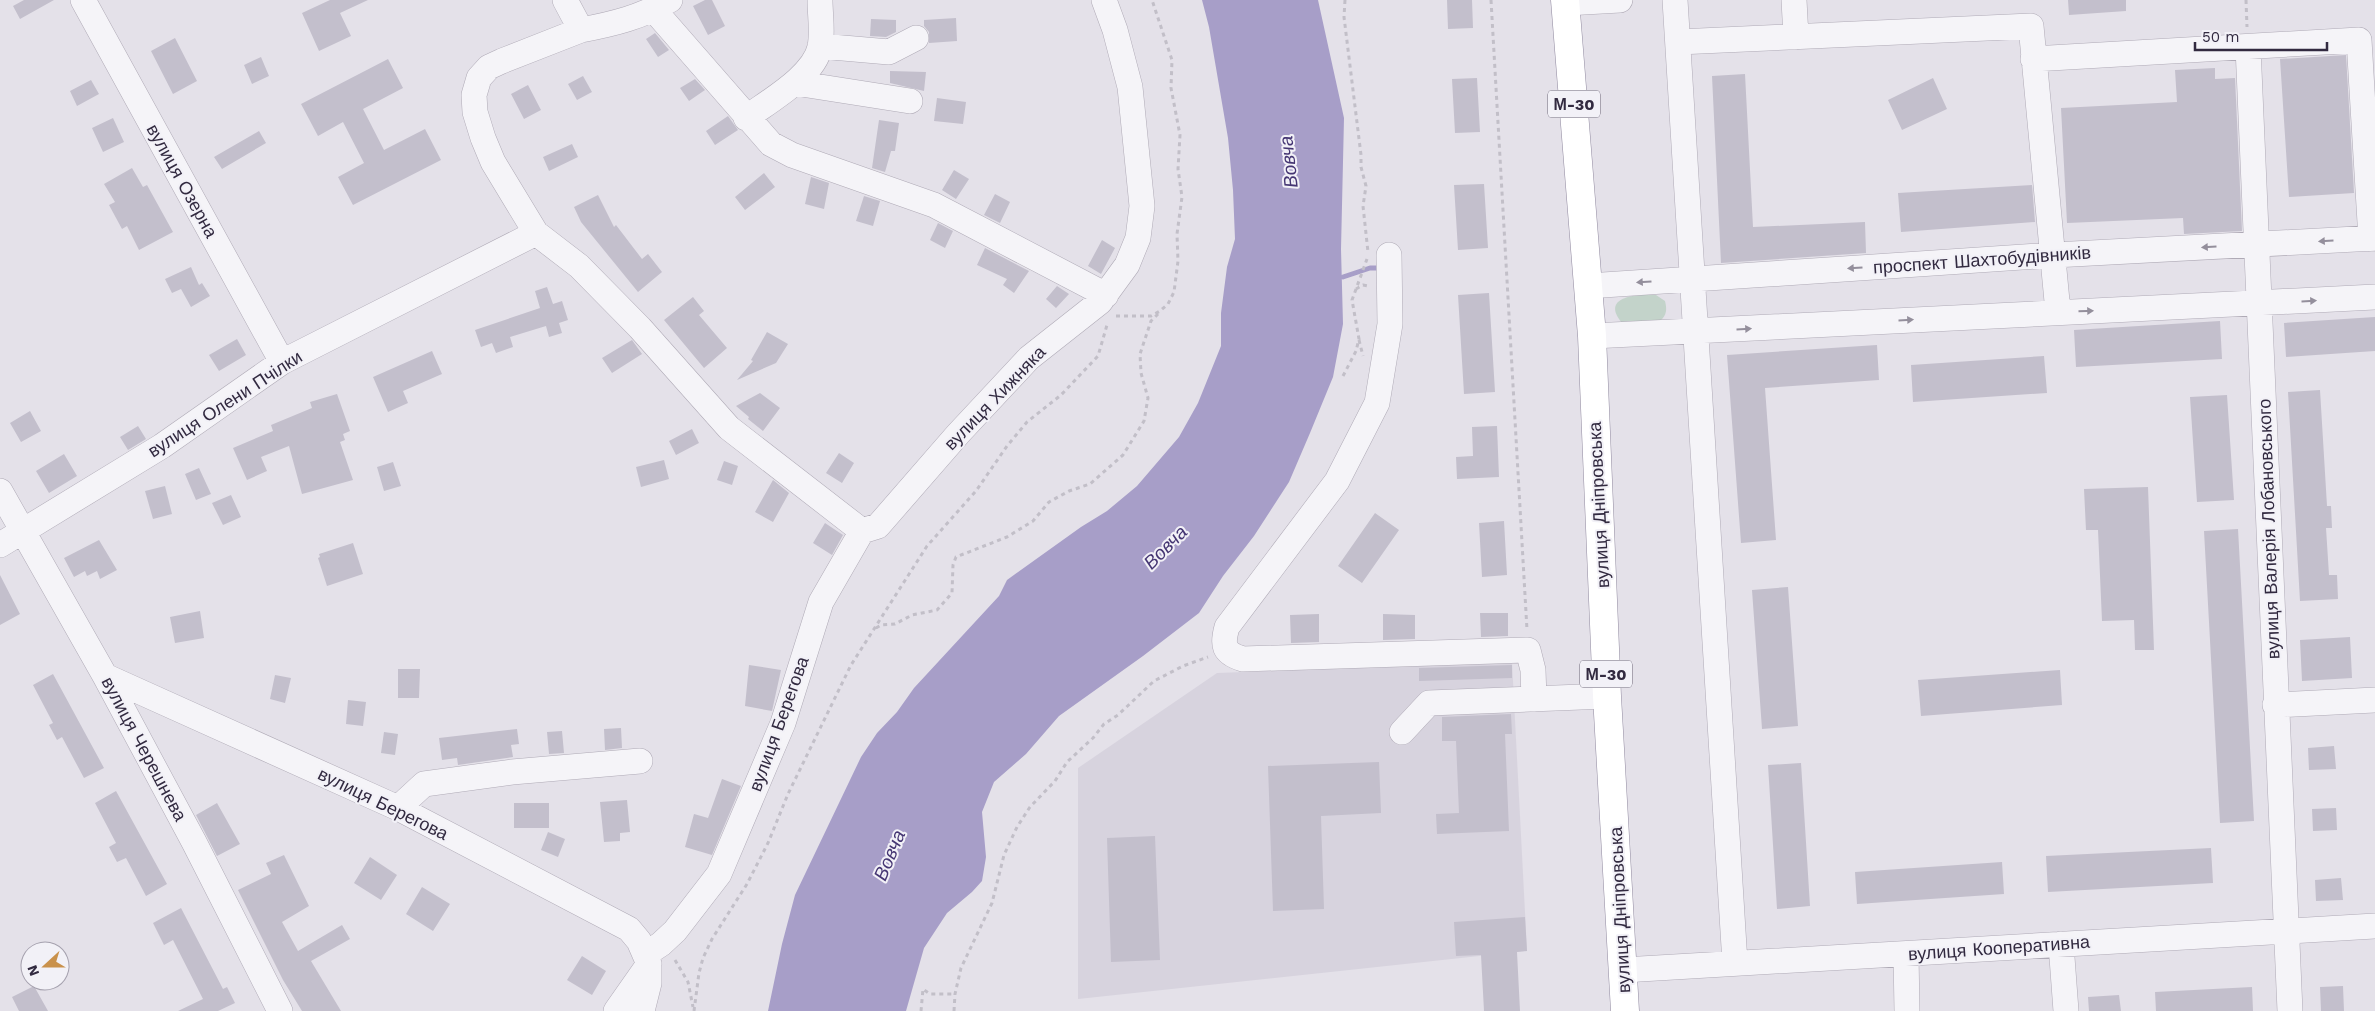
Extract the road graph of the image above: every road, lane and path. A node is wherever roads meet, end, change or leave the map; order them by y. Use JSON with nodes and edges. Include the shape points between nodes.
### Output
{"nodes":[{"id":1,"x":83,"y":0,"type":"edge"},
{"id":2,"x":565,"y":0,"type":"edge"},
{"id":3,"x":820,"y":0,"type":"edge"},
{"id":4,"x":1104,"y":0,"type":"edge"},
{"id":5,"x":1152,"y":0,"type":"edge"},
{"id":6,"x":1345,"y":0,"type":"edge"},
{"id":7,"x":1491,"y":0,"type":"edge"},
{"id":8,"x":1620,"y":0,"type":"edge"},
{"id":9,"x":1675,"y":0,"type":"edge"},
{"id":10,"x":1794,"y":0,"type":"edge"},
{"id":11,"x":1566,"y":2,"type":"edge"},
{"id":12,"x":662,"y":5,"type":"edge"},
{"id":13,"x":581,"y":30,"type":"junction"},
{"id":14,"x":1796,"y":37,"type":"junction"},
{"id":15,"x":916,"y":38,"type":"dead end"},
{"id":16,"x":1678,"y":42,"type":"junction"},
{"id":17,"x":820,"y":46,"type":"junction"},
{"id":18,"x":2248,"y":47,"type":"junction"},
{"id":19,"x":2033,"y":59,"type":"junction"},
{"id":20,"x":794,"y":83,"type":"junction"},
{"id":21,"x":910,"y":101,"type":"dead end"},
{"id":22,"x":746,"y":118,"type":"junction"},
{"id":23,"x":536,"y":234,"type":"junction"},
{"id":24,"x":2373,"y":238,"type":"edge"},
{"id":25,"x":2258,"y":245,"type":"junction"},
{"id":26,"x":1389,"y":254,"type":"dead end"},
{"id":27,"x":2054,"y":255,"type":"junction"},
{"id":28,"x":1692,"y":278,"type":"junction"},
{"id":29,"x":1588,"y":286,"type":"junction"},
{"id":30,"x":2375,"y":297,"type":"edge"},
{"id":31,"x":2260,"y":303,"type":"junction"},
{"id":32,"x":1109,"y":307,"type":"junction"},
{"id":33,"x":1160,"y":312,"type":"junction"},
{"id":34,"x":2058,"y":312,"type":"junction"},
{"id":35,"x":1109,"y":322,"type":"dead end"},
{"id":36,"x":1695,"y":332,"type":"junction"},
{"id":37,"x":1592,"y":336,"type":"junction"},
{"id":38,"x":282,"y":362,"type":"junction"},
{"id":39,"x":1343,"y":376,"type":"dead end"},
{"id":40,"x":0,"y":491,"type":"edge"},
{"id":41,"x":862,"y":531,"type":"junction"},
{"id":42,"x":23,"y":533,"type":"junction"},
{"id":43,"x":0,"y":545,"type":"edge"},
{"id":44,"x":873,"y":630,"type":"junction"},
{"id":45,"x":1528,"y":650,"type":"junction"},
{"id":46,"x":1232,"y":655,"type":"junction"},
{"id":47,"x":105,"y":676,"type":"junction"},
{"id":48,"x":1607,"y":696,"type":"junction"},
{"id":49,"x":1534,"y":699,"type":"junction"},
{"id":50,"x":2375,"y":700,"type":"edge"},
{"id":51,"x":2275,"y":706,"type":"junction"},
{"id":52,"x":1402,"y":732,"type":"dead end"},
{"id":53,"x":640,"y":761,"type":"dead end"},
{"id":54,"x":398,"y":808,"type":"junction"},
{"id":55,"x":2375,"y":926,"type":"edge"},
{"id":56,"x":2286,"y":932,"type":"junction"},
{"id":57,"x":2061,"y":944,"type":"junction"},
{"id":58,"x":652,"y":954,"type":"junction"},
{"id":59,"x":1906,"y":954,"type":"junction"},
{"id":60,"x":1735,"y":963,"type":"junction"},
{"id":61,"x":1623,"y":970,"type":"junction"},
{"id":62,"x":955,"y":994,"type":"junction"},
{"id":63,"x":280,"y":1011,"type":"edge"},
{"id":64,"x":616,"y":1011,"type":"edge"},
{"id":65,"x":642,"y":1011,"type":"edge"},
{"id":66,"x":694,"y":1011,"type":"edge"},
{"id":67,"x":921,"y":1011,"type":"edge"},
{"id":68,"x":954,"y":1011,"type":"edge"},
{"id":69,"x":1625,"y":1011,"type":"edge"},
{"id":70,"x":1907,"y":1011,"type":"edge"},
{"id":71,"x":2066,"y":1011,"type":"edge"},
{"id":72,"x":2290,"y":1011,"type":"edge"}],
"edges":[{"from":1,"to":38,"type":"street","name":"вулиця Озерна"},
{"from":2,"to":13,"type":"street"},
{"from":3,"to":17,"type":"street"},
{"from":4,"to":32,"type":"street","name":"вулиця Хижняка","via":[[1130,87],[1142,206],[1138,238]]},
{"from":5,"to":33,"type":"path","via":[[1172,60],[1171,88],[1180,135],[1178,169],[1182,197],[1174,292]]},
{"from":6,"to":39,"type":"path","via":[[1344,17],[1361,167],[1366,186],[1363,206],[1368,255],[1352,300],[1358,339],[1356,351]]},
{"from":7,"to":45,"type":"path"},
{"from":8,"to":11,"type":"street"},
{"from":9,"to":16,"type":"street"},
{"from":10,"to":14,"type":"street"},
{"from":11,"to":29,"type":"highway","name":"вулиця Дніпровська","number":"М-30"},
{"from":12,"to":13,"type":"street","via":[[618,23]]},
{"from":12,"to":22,"type":"street"},
{"from":13,"to":23,"type":"street","via":[[489,67],[479,78],[474,95],[482,138]]},
{"from":14,"to":16,"type":"street"},
{"from":14,"to":19,"type":"street","via":[[2031,26]]},
{"from":15,"to":17,"type":"street","via":[[889,52]]},
{"from":16,"to":28,"type":"street"},
{"from":17,"to":20,"type":"street","via":[[816,60]]},
{"from":18,"to":19,"type":"street"},
{"from":18,"to":24,"type":"street","via":[[2359,40]]},
{"from":18,"to":25,"type":"street","name":"вулиця Валерія Лобановського"},
{"from":19,"to":27,"type":"street"},
{"from":20,"to":21,"type":"street"},
{"from":20,"to":22,"type":"street"},
{"from":22,"to":32,"type":"street","via":[[771,144],[792,155],[934,205]]},
{"from":23,"to":38,"type":"street","name":"вулиця Олени Пчілки"},
{"from":23,"to":41,"type":"street","via":[[579,266],[640,328],[729,428]]},
{"from":24,"to":25,"type":"street","name":"проспект Шахтобудівників","one_way":true},
{"from":25,"to":27,"type":"street","name":"проспект Шахтобудівників","one_way":true},
{"from":25,"to":31,"type":"street","name":"вулиця Валерія Лобановського"},
{"from":26,"to":46,"type":"street","via":[[1390,324],[1377,403],[1338,481],[1227,627],[1225,648]]},
{"from":27,"to":28,"type":"street","name":"проспект Шахтобудівників","one_way":true},
{"from":27,"to":34,"type":"street"},
{"from":28,"to":29,"type":"street","name":"проспект Шахтобудівників","one_way":true},
{"from":28,"to":36,"type":"street"},
{"from":29,"to":37,"type":"highway","name":"вулиця Дніпровська","number":"М-30"},
{"from":31,"to":30,"type":"street","one_way":true},
{"from":34,"to":31,"type":"street","one_way":true},
{"from":31,"to":51,"type":"street","name":"вулиця Валерія Лобановського"},
{"from":32,"to":33,"type":"path","via":[[1120,315],[1151,316]]},
{"from":32,"to":41,"type":"street","name":"вулиця Хижняка","via":[[1029,358],[878,526]]},
{"from":33,"to":44,"type":"path","via":[[1151,321],[1140,354],[1148,398],[1144,421],[1123,455],[1090,484],[1049,502],[1033,521],[1006,537],[956,557],[952,593],[936,610]]},
{"from":36,"to":34,"type":"street","one_way":true},
{"from":35,"to":44,"type":"path","via":[[1098,356],[1061,394],[1027,422],[1007,446],[976,491],[927,546]]},
{"from":36,"to":37,"type":"street"},
{"from":36,"to":60,"type":"street"},
{"from":37,"to":48,"type":"highway","name":"вулиця Дніпровська","number":"М-30"},
{"from":38,"to":42,"type":"street","name":"вулиця Олени Пчілки","via":[[162,446]]},
{"from":40,"to":42,"type":"street","name":"вулиця Черешнева"},
{"from":41,"to":58,"type":"street","name":"вулиця Берегова","via":[[821,602],[783,723],[719,874]]},
{"from":42,"to":43,"type":"street","name":"вулиця Олени Пчілки"},
{"from":42,"to":47,"type":"street","name":"вулиця Черешнева"},
{"from":44,"to":66,"type":"path","via":[[851,665],[747,884],[703,958]]},
{"from":45,"to":46,"type":"street","via":[[1243,659]]},
{"from":45,"to":49,"type":"street","via":[[1533,670]]},
{"from":46,"to":62,"type":"path","via":[[1203,658],[1154,681],[1104,724],[1067,762],[1056,781],[1030,806],[1004,855],[992,903],[961,968]]},
{"from":47,"to":54,"type":"street","name":"вулиця Берегова"},
{"from":47,"to":63,"type":"street","name":"вулиця Черешнева"},
{"from":48,"to":49,"type":"street"},
{"from":48,"to":61,"type":"highway","name":"вулиця Дніпровська","number":"М-30"},
{"from":49,"to":52,"type":"street","via":[[1428,704]]},
{"from":50,"to":51,"type":"street"},
{"from":51,"to":56,"type":"street","name":"вулиця Валерія Лобановського"},
{"from":53,"to":54,"type":"street","via":[[512,772],[424,784]]},
{"from":54,"to":58,"type":"street","name":"вулиця Берегова","via":[[629,930]]},
{"from":55,"to":56,"type":"street","name":"вулиця Кооперативна"},
{"from":56,"to":57,"type":"street","name":"вулиця Кооперативна"},
{"from":56,"to":72,"type":"street","name":"вулиця Валерія Лобановського"},
{"from":57,"to":59,"type":"street","name":"вулиця Кооперативна"},
{"from":57,"to":71,"type":"street"},
{"from":58,"to":64,"type":"street","name":"вулиця Берегова"},
{"from":58,"to":65,"type":"street"},
{"from":58,"to":66,"type":"path","via":[[674,957],[688,982]]},
{"from":59,"to":60,"type":"street","name":"вулиця Кооперативна"},
{"from":59,"to":70,"type":"street"},
{"from":60,"to":61,"type":"street","name":"вулиця Кооперативна"},
{"from":61,"to":69,"type":"highway","name":"вулиця Дніпровська","number":"М-30"},
{"from":62,"to":67,"type":"path","via":[[930,994],[923,989]]},
{"from":62,"to":68,"type":"path"}]}
